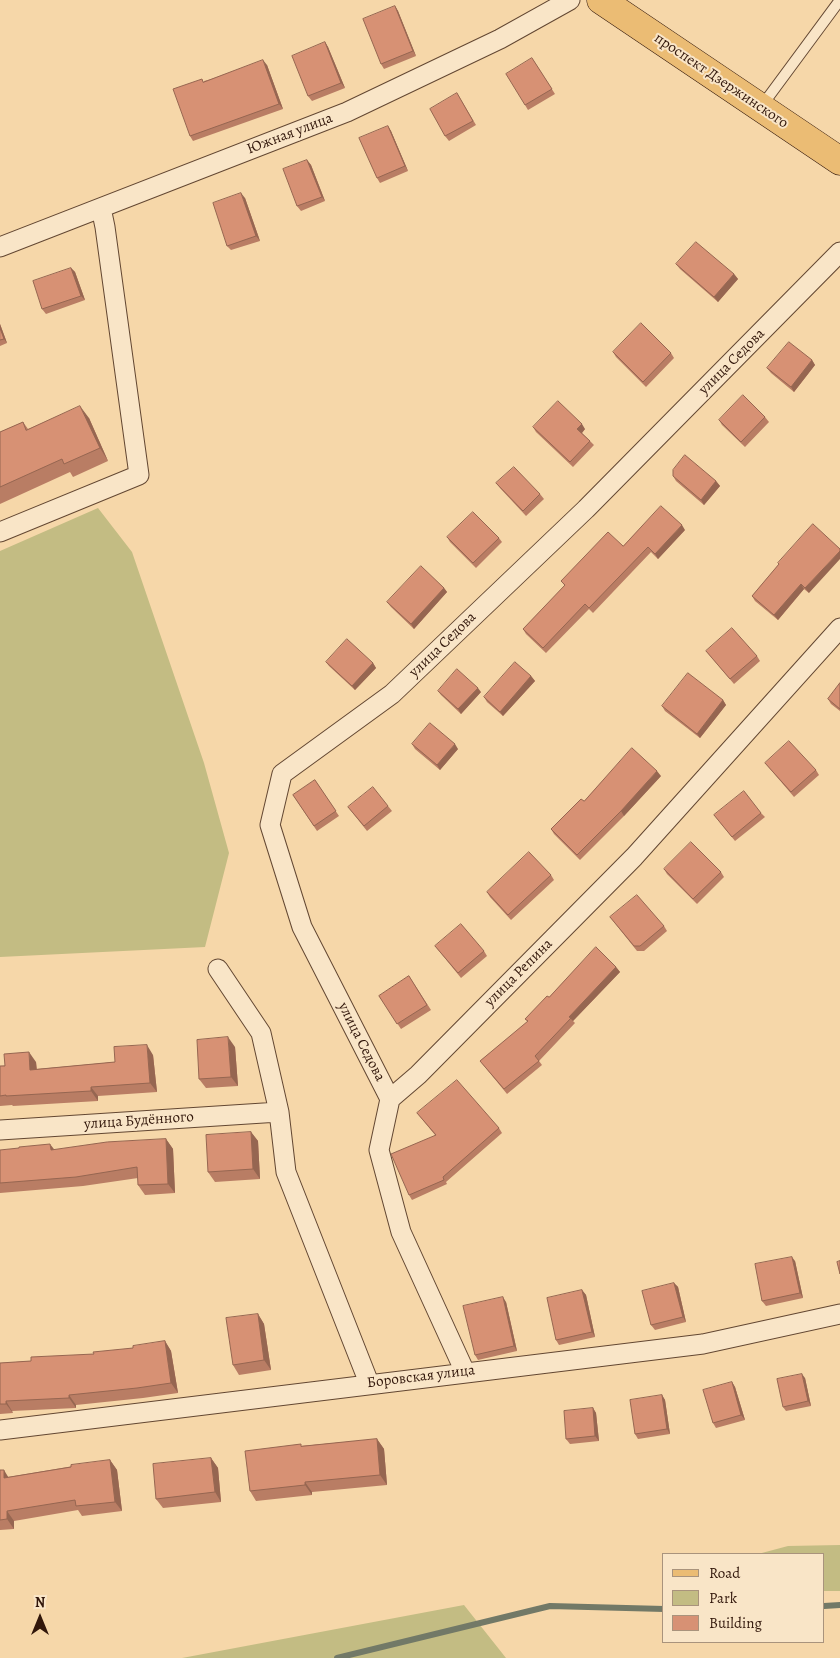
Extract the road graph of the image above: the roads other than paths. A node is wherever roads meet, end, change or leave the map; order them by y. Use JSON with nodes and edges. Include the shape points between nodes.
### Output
{"nodes":[{"id":1,"x":570,"y":0,"type":"edge"},
{"id":2,"x":601,"y":0,"type":"edge"},
{"id":3,"x":840,"y":0,"type":"edge"},
{"id":4,"x":760,"y":108,"type":"junction"},
{"id":5,"x":840,"y":161,"type":"edge"},
{"id":6,"x":101,"y":208,"type":"junction"},
{"id":7,"x":0,"y":247,"type":"edge"},
{"id":8,"x":840,"y":252,"type":"edge"},
{"id":9,"x":0,"y":532,"type":"edge"},
{"id":10,"x":840,"y":628,"type":"edge"},
{"id":11,"x":218,"y":969,"type":"dead end"},
{"id":12,"x":390,"y":1099,"type":"junction"},
{"id":13,"x":279,"y":1112,"type":"junction"},
{"id":14,"x":0,"y":1130,"type":"edge"},
{"id":15,"x":840,"y":1314,"type":"edge"},
{"id":16,"x":465,"y":1372,"type":"junction"},
{"id":17,"x":369,"y":1383,"type":"junction"},
{"id":18,"x":0,"y":1430,"type":"edge"}],
"edges":[{"from":1,"to":6,"type":"street","name":"Южная улица","via":[[500,39],[347,112]]},
{"from":2,"to":4,"type":"main road","name":"проспект Дзержинского"},
{"from":3,"to":4,"type":"lane"},
{"from":4,"to":5,"type":"main road","name":"проспект Дзержинского"},
{"from":6,"to":7,"type":"street","name":"Южная улица"},
{"from":6,"to":9,"type":"street","via":[[139,475]]},
{"from":8,"to":12,"type":"street","name":"улица Седова","via":[[586,509],[392,694],[282,774],[270,825],[302,927]]},
{"from":10,"to":12,"type":"street","name":"улица Репина","via":[[634,857],[418,1075]]},
{"from":11,"to":13,"type":"street","via":[[261,1033]]},
{"from":12,"to":16,"type":"street","via":[[379,1150],[401,1232]]},
{"from":13,"to":14,"type":"street","name":"улица Будённого"},
{"from":13,"to":17,"type":"street","via":[[286,1172]]},
{"from":15,"to":16,"type":"street","name":"Боровская улица","via":[[703,1344]]},
{"from":16,"to":17,"type":"street","name":"Боровская улица"},
{"from":17,"to":18,"type":"street","name":"Боровская улица"}]}
